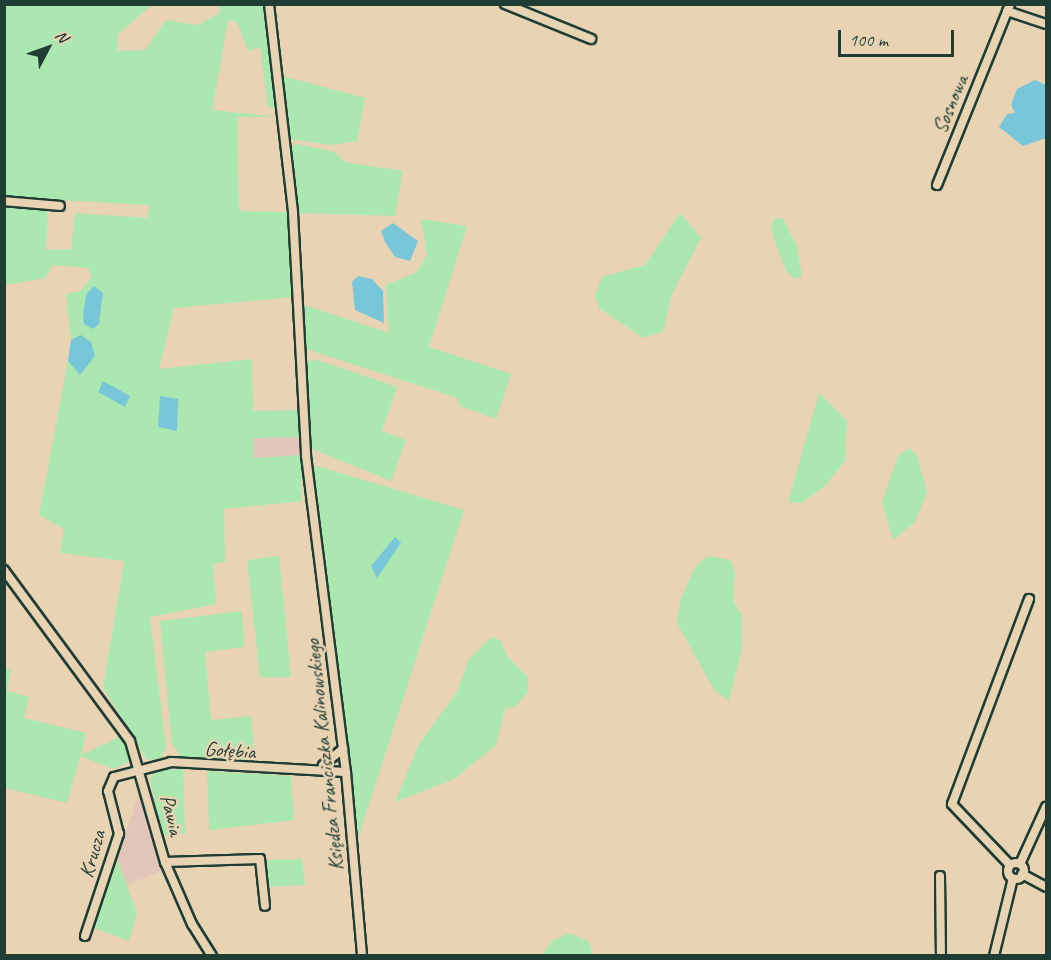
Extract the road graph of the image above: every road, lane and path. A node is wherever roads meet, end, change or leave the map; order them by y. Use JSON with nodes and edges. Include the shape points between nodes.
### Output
{"nodes":[{"id":1,"x":268,"y":4,"type":"edge"},
{"id":2,"x":506,"y":4,"type":"edge"},
{"id":3,"x":1008,"y":8,"type":"edge"},
{"id":4,"x":1047,"y":24,"type":"edge"},
{"id":5,"x":591,"y":39,"type":"dead end"},
{"id":6,"x":937,"y":184,"type":"dead end"},
{"id":7,"x":4,"y":201,"type":"edge"},
{"id":8,"x":60,"y":206,"type":"dead end"},
{"id":9,"x":4,"y":570,"type":"edge"},
{"id":10,"x":1029,"y":599,"type":"dead end"},
{"id":11,"x":343,"y":749,"type":"junction"},
{"id":12,"x":317,"y":768,"type":"junction"},
{"id":13,"x":142,"y":769,"type":"junction"},
{"id":14,"x":346,"y":772,"type":"junction"},
{"id":15,"x":1047,"y":807,"type":"edge"},
{"id":16,"x":165,"y":862,"type":"junction"},
{"id":17,"x":1015,"y":865,"type":"junction"},
{"id":18,"x":1023,"y":874,"type":"junction"},
{"id":19,"x":940,"y":876,"type":"dead end"},
{"id":20,"x":1013,"y":878,"type":"junction"},
{"id":21,"x":1047,"y":887,"type":"edge"},
{"id":22,"x":265,"y":906,"type":"dead end"},
{"id":23,"x":85,"y":936,"type":"dead end"},
{"id":24,"x":212,"y":956,"type":"edge"},
{"id":25,"x":362,"y":956,"type":"edge"},
{"id":26,"x":941,"y":956,"type":"edge"},
{"id":27,"x":994,"y":956,"type":"edge"}],
"edges":[{"from":1,"to":11,"type":"street","name":"Księdza Franciszka Kalinowskiego","via":[[294,213],[306,456]]},
{"from":2,"to":5,"type":"street"},
{"from":3,"to":4,"type":"street"},
{"from":3,"to":6,"type":"street","name":"Sosnowa"},
{"from":7,"to":8,"type":"street"},
{"from":9,"to":13,"type":"street","name":"Pawia","via":[[94,686]]},
{"from":10,"to":17,"type":"street","via":[[952,804]]},
{"from":11,"to":12,"type":"street","via":[[331,762]]},
{"from":11,"to":14,"type":"street","name":"Księdza Franciszka Kalinowskiego"},
{"from":12,"to":13,"type":"street","name":"Gołębia","via":[[262,771],[171,762]]},
{"from":12,"to":14,"type":"street","name":"Gołębia"},
{"from":13,"to":16,"type":"street","name":"Pawia"},
{"from":13,"to":23,"type":"street","name":"Krucza","via":[[117,775],[109,783],[119,834]]},
{"from":14,"to":25,"type":"street","name":"Księdza Franciszka Kalinowskiego"},
{"from":15,"to":17,"type":"street"},
{"from":16,"to":22,"type":"street","via":[[260,859]]},
{"from":16,"to":24,"type":"street","name":"Pawia","via":[[192,924]]},
{"from":17,"to":18,"type":"street"},
{"from":17,"to":20,"type":"street"},
{"from":18,"to":20,"type":"street"},
{"from":18,"to":21,"type":"street"},
{"from":19,"to":26,"type":"street"},
{"from":20,"to":27,"type":"street"}]}
